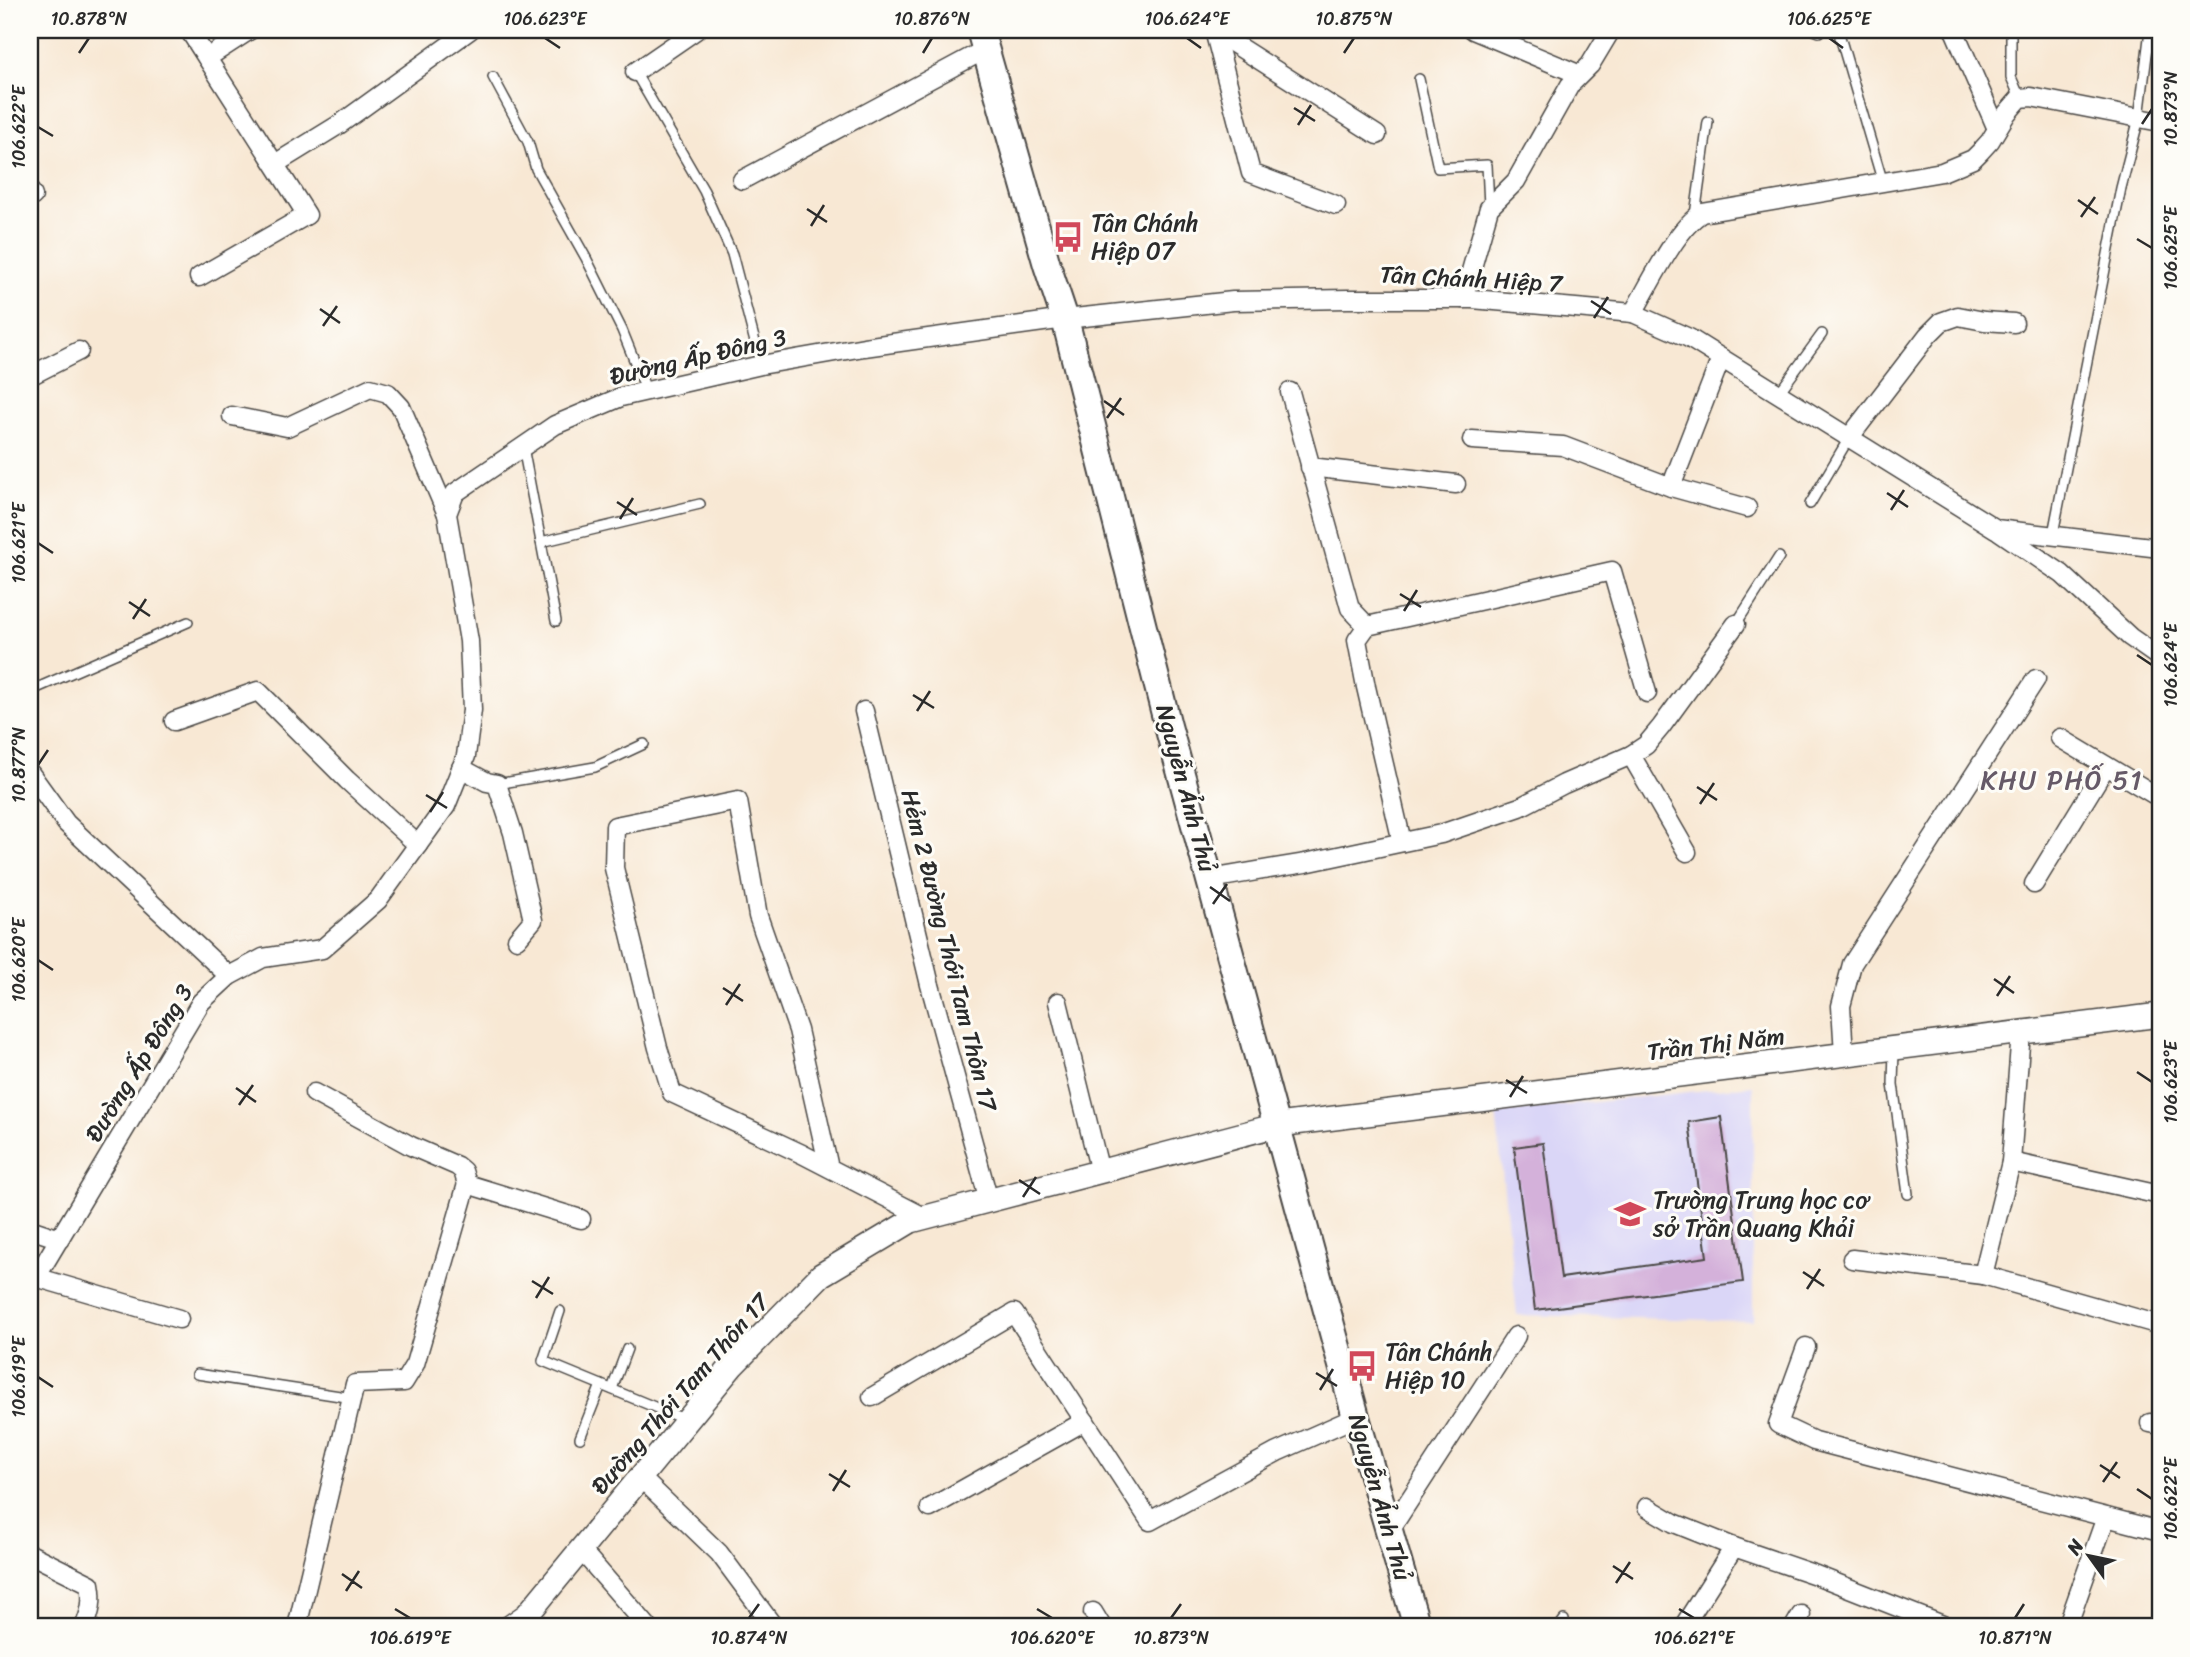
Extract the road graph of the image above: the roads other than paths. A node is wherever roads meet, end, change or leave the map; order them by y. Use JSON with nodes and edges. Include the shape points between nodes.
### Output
{"nodes":[{"id":1,"x":189,"y":30,"type":"edge"},
{"id":2,"x":250,"y":30,"type":"edge"},
{"id":3,"x":470,"y":30,"type":"edge"},
{"id":4,"x":696,"y":30,"type":"edge"},
{"id":5,"x":1473,"y":30,"type":"edge"},
{"id":6,"x":1611,"y":30,"type":"edge"},
{"id":7,"x":1814,"y":30,"type":"edge"},
{"id":8,"x":1820,"y":30,"type":"edge"},
{"id":9,"x":1838,"y":30,"type":"edge"},
{"id":10,"x":1954,"y":30,"type":"edge"},
{"id":11,"x":2011,"y":30,"type":"edge"},
{"id":12,"x":2150,"y":30,"type":"edge"},
{"id":13,"x":1214,"y":31,"type":"edge"},
{"id":14,"x":983,"y":40,"type":"edge"},
{"id":15,"x":207,"y":58,"type":"junction"},
{"id":16,"x":635,"y":72,"type":"joint"},
{"id":17,"x":1578,"y":74,"type":"junction"},
{"id":18,"x":493,"y":77,"type":"dead end"},
{"id":19,"x":1419,"y":79,"type":"dead end"},
{"id":20,"x":2020,"y":98,"type":"junction"},
{"id":21,"x":2139,"y":118,"type":"junction"},
{"id":22,"x":1707,"y":122,"type":"dead end"},
{"id":23,"x":2160,"y":122,"type":"edge"},
{"id":24,"x":1997,"y":129,"type":"junction"},
{"id":25,"x":1377,"y":135,"type":"dead end"},
{"id":26,"x":275,"y":164,"type":"junction"},
{"id":27,"x":742,"y":180,"type":"dead end"},
{"id":28,"x":1883,"y":183,"type":"junction"},
{"id":29,"x":1336,"y":205,"type":"dead end"},
{"id":30,"x":1489,"y":208,"type":"junction"},
{"id":31,"x":1695,"y":217,"type":"junction"},
{"id":32,"x":199,"y":277,"type":"dead end"},
{"id":33,"x":1463,"y":299,"type":"junction"},
{"id":34,"x":1633,"y":313,"type":"junction"},
{"id":35,"x":1065,"y":319,"type":"junction"},
{"id":36,"x":2014,"y":323,"type":"dead end"},
{"id":37,"x":1822,"y":334,"type":"dead end"},
{"id":38,"x":79,"y":351,"type":"dead end"},
{"id":39,"x":1721,"y":358,"type":"junction"},
{"id":40,"x":761,"y":365,"type":"junction"},
{"id":41,"x":30,"y":376,"type":"edge"},
{"id":42,"x":648,"y":392,"type":"junction"},
{"id":43,"x":1290,"y":392,"type":"dead end"},
{"id":44,"x":1779,"y":394,"type":"junction"},
{"id":45,"x":232,"y":416,"type":"dead end"},
{"id":46,"x":1849,"y":438,"type":"junction"},
{"id":47,"x":1472,"y":440,"type":"dead end"},
{"id":48,"x":523,"y":447,"type":"junction"},
{"id":49,"x":1311,"y":467,"type":"junction"},
{"id":50,"x":1457,"y":484,"type":"dead end"},
{"id":51,"x":1671,"y":488,"type":"junction"},
{"id":52,"x":700,"y":504,"type":"dead end"},
{"id":53,"x":1810,"y":504,"type":"dead end"},
{"id":54,"x":1747,"y":508,"type":"dead end"},
{"id":55,"x":447,"y":514,"type":"junction"},
{"id":56,"x":1996,"y":528,"type":"junction"},
{"id":57,"x":2053,"y":534,"type":"junction"},
{"id":58,"x":541,"y":542,"type":"junction"},
{"id":59,"x":2160,"y":548,"type":"edge"},
{"id":60,"x":1779,"y":556,"type":"dead end"},
{"id":61,"x":556,"y":621,"type":"dead end"},
{"id":62,"x":188,"y":622,"type":"dead end"},
{"id":63,"x":1736,"y":624,"type":"joint"},
{"id":64,"x":1367,"y":626,"type":"junction"},
{"id":65,"x":2160,"y":658,"type":"edge"},
{"id":66,"x":2036,"y":678,"type":"dead end"},
{"id":67,"x":30,"y":691,"type":"edge"},
{"id":68,"x":1647,"y":693,"type":"dead end"},
{"id":69,"x":864,"y":711,"type":"dead end"},
{"id":70,"x":174,"y":721,"type":"dead end"},
{"id":71,"x":2060,"y":738,"type":"dead end"},
{"id":72,"x":645,"y":744,"type":"dead end"},
{"id":73,"x":1631,"y":755,"type":"junction"},
{"id":74,"x":2106,"y":766,"type":"junction"},
{"id":75,"x":461,"y":768,"type":"junction"},
{"id":76,"x":30,"y":773,"type":"edge"},
{"id":77,"x":497,"y":784,"type":"junction"},
{"id":78,"x":2160,"y":798,"type":"edge"},
{"id":79,"x":1402,"y":842,"type":"junction"},
{"id":80,"x":418,"y":845,"type":"junction"},
{"id":81,"x":1686,"y":852,"type":"dead end"},
{"id":82,"x":1210,"y":879,"type":"junction"},
{"id":83,"x":2034,"y":884,"type":"dead end"},
{"id":84,"x":517,"y":939,"type":"dead end"},
{"id":85,"x":229,"y":976,"type":"junction"},
{"id":86,"x":1059,"y":1002,"type":"dead end"},
{"id":87,"x":2160,"y":1015,"type":"edge"},
{"id":88,"x":2021,"y":1032,"type":"junction"},
{"id":89,"x":1894,"y":1048,"type":"junction"},
{"id":90,"x":1844,"y":1054,"type":"junction"},
{"id":91,"x":314,"y":1093,"type":"dead end"},
{"id":92,"x":1278,"y":1125,"type":"junction"},
{"id":93,"x":2011,"y":1162,"type":"junction"},
{"id":94,"x":829,"y":1168,"type":"junction"},
{"id":95,"x":1100,"y":1172,"type":"junction"},
{"id":96,"x":467,"y":1184,"type":"junction"},
{"id":97,"x":1908,"y":1194,"type":"dead end"},
{"id":98,"x":2160,"y":1195,"type":"edge"},
{"id":99,"x":989,"y":1201,"type":"junction"},
{"id":100,"x":926,"y":1218,"type":"junction"},
{"id":101,"x":581,"y":1219,"type":"dead end"},
{"id":102,"x":30,"y":1228,"type":"edge"},
{"id":103,"x":60,"y":1239,"type":"junction"},
{"id":104,"x":1852,"y":1259,"type":"dead end"},
{"id":105,"x":1983,"y":1275,"type":"junction"},
{"id":106,"x":31,"y":1278,"type":"edge"},
{"id":107,"x":560,"y":1311,"type":"dead end"},
{"id":108,"x":179,"y":1319,"type":"dead end"},
{"id":109,"x":2160,"y":1325,"type":"edge"},
{"id":110,"x":1517,"y":1336,"type":"dead end"},
{"id":111,"x":1806,"y":1347,"type":"dead end"},
{"id":112,"x":627,"y":1349,"type":"dead end"},
{"id":113,"x":197,"y":1374,"type":"dead end"},
{"id":114,"x":601,"y":1385,"type":"junction"},
{"id":115,"x":612,"y":1389,"type":"junction"},
{"id":116,"x":872,"y":1397,"type":"dead end"},
{"id":117,"x":353,"y":1398,"type":"junction"},
{"id":118,"x":1356,"y":1417,"type":"junction"},
{"id":119,"x":687,"y":1420,"type":"junction"},
{"id":120,"x":1085,"y":1421,"type":"junction"},
{"id":121,"x":580,"y":1438,"type":"dead end"},
{"id":122,"x":641,"y":1478,"type":"junction"},
{"id":123,"x":1647,"y":1507,"type":"dead end"},
{"id":124,"x":930,"y":1508,"type":"dead end"},
{"id":125,"x":2106,"y":1517,"type":"junction"},
{"id":126,"x":1390,"y":1530,"type":"junction"},
{"id":127,"x":2160,"y":1531,"type":"edge"},
{"id":128,"x":1734,"y":1547,"type":"junction"},
{"id":129,"x":581,"y":1550,"type":"junction"},
{"id":130,"x":30,"y":1554,"type":"edge"},
{"id":131,"x":84,"y":1627,"type":"edge"},
{"id":132,"x":297,"y":1627,"type":"edge"},
{"id":133,"x":510,"y":1627,"type":"edge"},
{"id":134,"x":648,"y":1627,"type":"edge"},
{"id":135,"x":774,"y":1627,"type":"edge"},
{"id":136,"x":1417,"y":1627,"type":"edge"},
{"id":137,"x":1682,"y":1627,"type":"edge"},
{"id":138,"x":1948,"y":1627,"type":"edge"},
{"id":139,"x":2067,"y":1627,"type":"edge"}],
"edges":[{"from":1,"to":15,"type":"street"},
{"from":2,"to":15,"type":"street"},
{"from":3,"to":26,"type":"street","via":[[340,124]]},
{"from":4,"to":16,"type":"street"},
{"from":5,"to":17,"type":"street"},
{"from":6,"to":17,"type":"street","via":[[1590,65]]},
{"from":7,"to":8,"type":"lane"},
{"from":9,"to":28,"type":"lane"},
{"from":10,"to":24,"type":"street"},
{"from":11,"to":20,"type":"lane","via":[[2011,78]]},
{"from":12,"to":21,"type":"lane"},
{"from":13,"to":25,"type":"street"},
{"from":13,"to":29,"type":"street","via":[[1251,173]]},
{"from":14,"to":27,"type":"street"},
{"from":14,"to":35,"type":"main road","name":"Nguyễn Ảnh Thủ"},
{"from":15,"to":26,"type":"street"},
{"from":16,"to":40,"type":"lane","via":[[704,191],[732,254]]},
{"from":17,"to":30,"type":"street","via":[[1516,181]]},
{"from":18,"to":42,"type":"lane","via":[[622,330]]},
{"from":19,"to":30,"type":"lane","via":[[1438,168],[1487,165]]},
{"from":20,"to":21,"type":"street"},
{"from":20,"to":24,"type":"street"},
{"from":21,"to":23,"type":"street"},
{"from":21,"to":57,"type":"lane"},
{"from":22,"to":31,"type":"lane"},
{"from":24,"to":28,"type":"street","via":[[1973,159],[1942,172]]},
{"from":26,"to":32,"type":"street","via":[[307,215]]},
{"from":28,"to":31,"type":"street","via":[[1713,210]]},
{"from":30,"to":33,"type":"street"},
{"from":31,"to":34,"type":"street"},
{"from":33,"to":34,"type":"street","name":"Tân Chánh Hiệp 7"},
{"from":33,"to":35,"type":"street","name":"Tân Chánh Hiệp 7","via":[[1233,301]]},
{"from":34,"to":39,"type":"street","name":"Tân Chánh Hiệp 7"},
{"from":35,"to":40,"type":"street","name":"Đường Ấp Đông 3"},
{"from":35,"to":82,"type":"main road","name":"Nguyễn Ảnh Thủ"},
{"from":36,"to":46,"type":"street","via":[[1958,316],[1941,322]]},
{"from":37,"to":44,"type":"lane"},
{"from":38,"to":41,"type":"street"},
{"from":39,"to":44,"type":"street","name":"Tân Chánh Hiệp 7"},
{"from":39,"to":51,"type":"street"},
{"from":40,"to":42,"type":"street","name":"Đường Ấp Đông 3"},
{"from":42,"to":48,"type":"street","name":"Đường Ấp Đông 3","via":[[621,397],[555,425]]},
{"from":43,"to":49,"type":"street"},
{"from":44,"to":46,"type":"street","name":"Tân Chánh Hiệp 7"},
{"from":45,"to":55,"type":"street","via":[[287,427],[370,388],[388,393],[401,407]]},
{"from":46,"to":53,"type":"lane"},
{"from":46,"to":56,"type":"street","name":"Tân Chánh Hiệp 7"},
{"from":47,"to":51,"type":"street","via":[[1563,446]]},
{"from":48,"to":55,"type":"street","name":"Đường Ấp Đông 3","via":[[455,493]]},
{"from":48,"to":58,"type":"lane"},
{"from":49,"to":50,"type":"street"},
{"from":49,"to":64,"type":"street","via":[[1350,608]]},
{"from":51,"to":54,"type":"street"},
{"from":52,"to":58,"type":"lane"},
{"from":55,"to":75,"type":"street","name":"Đường Ấp Đông 3","via":[[469,641],[472,710]]},
{"from":56,"to":57,"type":"street"},
{"from":56,"to":65,"type":"street","name":"Tân Chánh Hiệp 7","via":[[2062,574],[2130,637]]},
{"from":57,"to":59,"type":"street"},
{"from":58,"to":61,"type":"lane"},
{"from":60,"to":63,"type":"lane"},
{"from":62,"to":67,"type":"lane"},
{"from":63,"to":73,"type":"street","via":[[1661,727]]},
{"from":64,"to":68,"type":"street","via":[[1612,571]]},
{"from":64,"to":79,"type":"street","via":[[1357,640]]},
{"from":66,"to":90,"type":"street","via":[[1852,964],[1841,1006]]},
{"from":69,"to":99,"type":"street","name":"Hẻm 2 Đường Thới Tam Thôn 17","via":[[930,985]]},
{"from":70,"to":80,"type":"street","via":[[258,691]]},
{"from":71,"to":74,"type":"street"},
{"from":72,"to":77,"type":"lane","via":[[595,767]]},
{"from":73,"to":79,"type":"street","via":[[1520,807]]},
{"from":73,"to":81,"type":"street"},
{"from":74,"to":78,"type":"street"},
{"from":74,"to":83,"type":"street"},
{"from":75,"to":77,"type":"street"},
{"from":75,"to":80,"type":"street","name":"Đường Ấp Đông 3","via":[[446,806]]},
{"from":76,"to":85,"type":"street","via":[[66,823]]},
{"from":77,"to":84,"type":"street","via":[[533,920]]},
{"from":79,"to":82,"type":"street"},
{"from":80,"to":85,"type":"street","name":"Đường Ấp Đông 3","via":[[378,900],[322,949],[263,958]]},
{"from":82,"to":92,"type":"main road","name":"Nguyễn Ảnh Thủ"},
{"from":85,"to":103,"type":"street","name":"Đường Ấp Đông 3","via":[[201,1002]]},
{"from":86,"to":95,"type":"street"},
{"from":87,"to":88,"type":"street","name":"Trần Thị Năm"},
{"from":88,"to":89,"type":"street","name":"Trần Thị Năm"},
{"from":88,"to":93,"type":"street"},
{"from":89,"to":90,"type":"street","name":"Trần Thị Năm"},
{"from":89,"to":97,"type":"lane","via":[[1893,1084]]},
{"from":90,"to":92,"type":"street","name":"Trần Thị Năm"},
{"from":91,"to":96,"type":"street","via":[[457,1166]]},
{"from":92,"to":95,"type":"street","name":"Đường Thới Tam Thôn 17"},
{"from":92,"to":118,"type":"main road","name":"Nguyễn Ảnh Thủ"},
{"from":93,"to":98,"type":"street"},
{"from":93,"to":105,"type":"street"},
{"from":94,"to":94,"type":"street","via":[[672,1093],[614,868],[615,826],[738,801],[758,916],[798,1030]]},
{"from":94,"to":100,"type":"street"},
{"from":95,"to":99,"type":"street","name":"Đường Thới Tam Thôn 17"},
{"from":96,"to":101,"type":"street"},
{"from":96,"to":117,"type":"street","via":[[415,1364],[404,1382],[355,1384]]},
{"from":99,"to":100,"type":"street","name":"Đường Thới Tam Thôn 17"},
{"from":100,"to":119,"type":"street","name":"Đường Thới Tam Thôn 17","via":[[911,1222],[821,1275],[732,1366]]},
{"from":102,"to":103,"type":"street"},
{"from":103,"to":106,"type":"street","name":"Đường Ấp Đông 3"},
{"from":104,"to":105,"type":"street"},
{"from":105,"to":109,"type":"street"},
{"from":106,"to":108,"type":"street"},
{"from":107,"to":114,"type":"lane","via":[[543,1361]]},
{"from":110,"to":126,"type":"street"},
{"from":111,"to":125,"type":"street","via":[[1778,1424],[1814,1441]]},
{"from":112,"to":115,"type":"lane"},
{"from":113,"to":117,"type":"lane"},
{"from":114,"to":115,"type":"lane"},
{"from":114,"to":121,"type":"lane"},
{"from":115,"to":119,"type":"lane"},
{"from":116,"to":120,"type":"street","via":[[1014,1313]]},
{"from":117,"to":132,"type":"street"},
{"from":118,"to":120,"type":"street","via":[[1277,1452],[1150,1521]]},
{"from":118,"to":126,"type":"main road","name":"Nguyễn Ảnh Thủ"},
{"from":119,"to":122,"type":"street","name":"Đường Thới Tam Thôn 17"},
{"from":120,"to":124,"type":"street"},
{"from":122,"to":129,"type":"street","name":"Đường Thới Tam Thôn 17"},
{"from":122,"to":135,"type":"street","via":[[719,1553]]},
{"from":123,"to":128,"type":"street"},
{"from":125,"to":127,"type":"street"},
{"from":125,"to":139,"type":"street"},
{"from":126,"to":136,"type":"main road","name":"Nguyễn Ảnh Thủ"},
{"from":128,"to":137,"type":"street"},
{"from":128,"to":138,"type":"street"},
{"from":129,"to":133,"type":"street","name":"Đường Thới Tam Thôn 17","via":[[527,1615]]},
{"from":129,"to":134,"type":"street"},
{"from":130,"to":131,"type":"street","via":[[90,1584],[93,1598]]}]}
